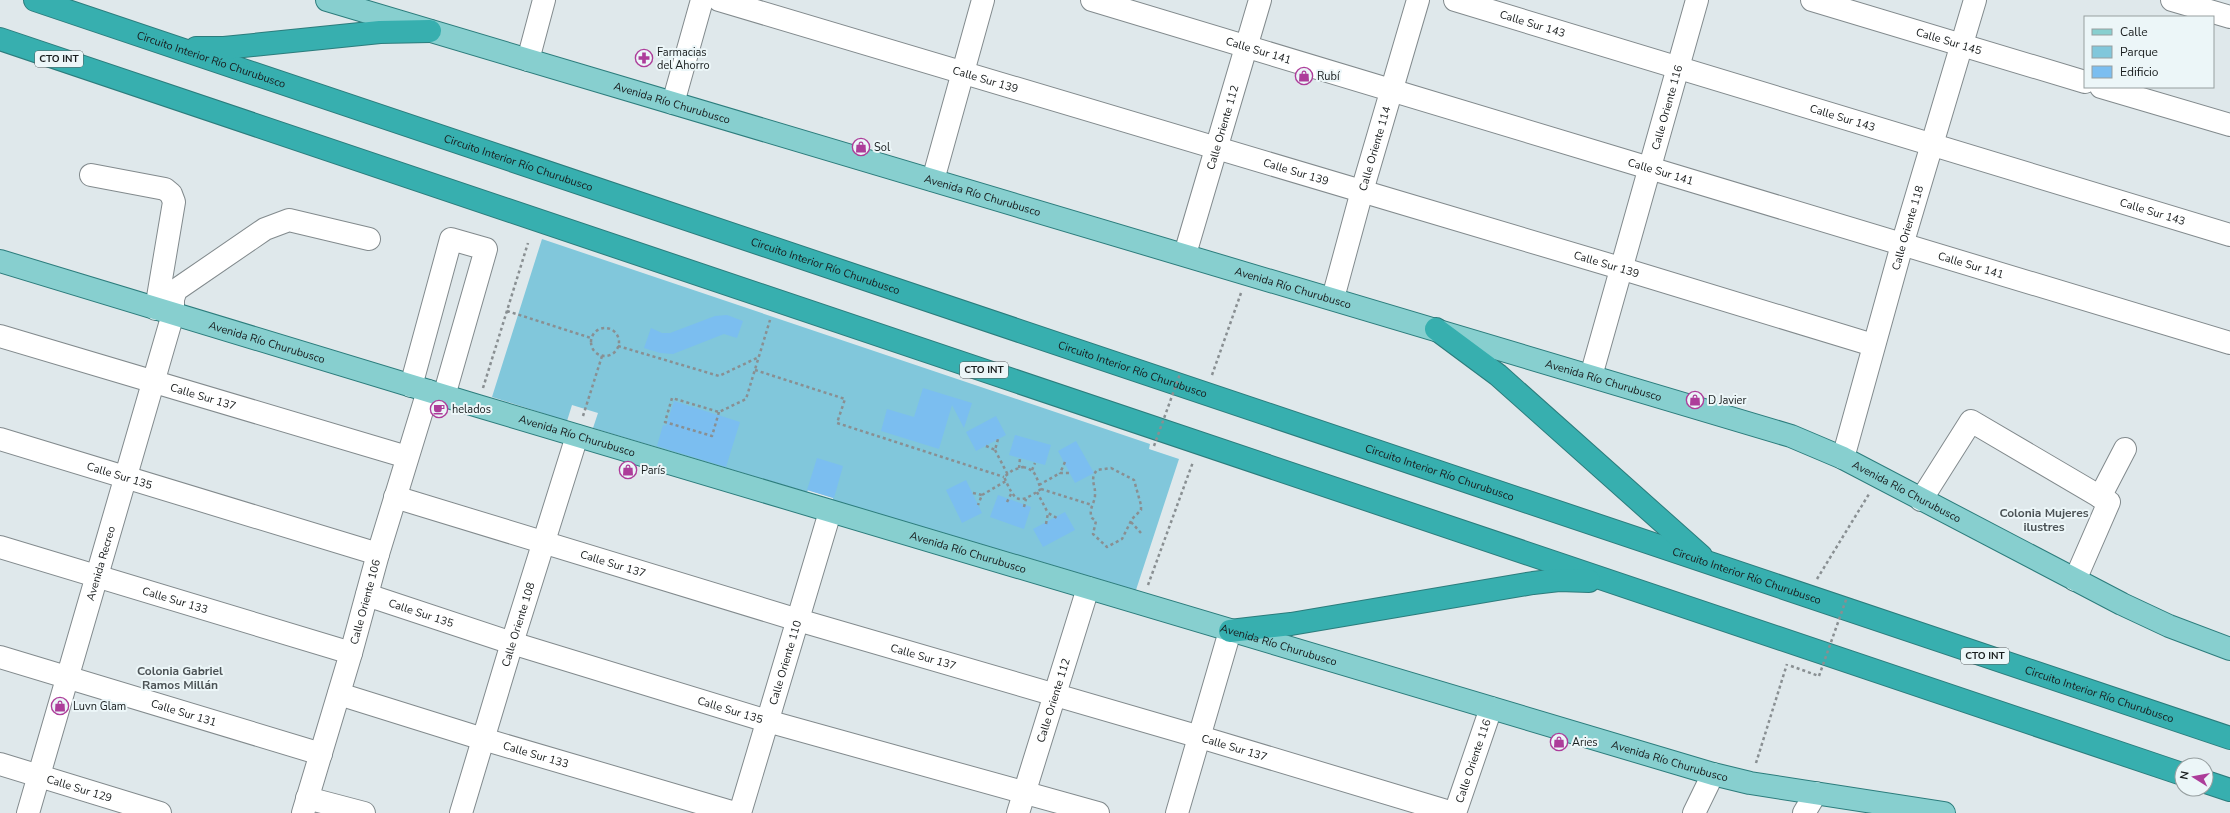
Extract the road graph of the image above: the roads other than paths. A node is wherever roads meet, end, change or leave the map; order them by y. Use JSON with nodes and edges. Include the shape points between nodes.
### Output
{"nodes":[{"id":1,"x":35,"y":0,"type":"edge"},
{"id":2,"x":326,"y":0,"type":"edge"},
{"id":3,"x":544,"y":0,"type":"edge"},
{"id":4,"x":702,"y":0,"type":"edge"},
{"id":5,"x":719,"y":0,"type":"edge"},
{"id":6,"x":983,"y":0,"type":"edge"},
{"id":7,"x":1092,"y":0,"type":"edge"},
{"id":8,"x":1260,"y":0,"type":"edge"},
{"id":9,"x":1418,"y":0,"type":"edge"},
{"id":10,"x":1454,"y":0,"type":"edge"},
{"id":11,"x":1697,"y":0,"type":"edge"},
{"id":12,"x":1812,"y":0,"type":"edge"},
{"id":13,"x":1975,"y":0,"type":"edge"},
{"id":14,"x":2172,"y":0,"type":"edge"},
{"id":15,"x":2230,"y":17,"type":"edge"},
{"id":16,"x":430,"y":31,"type":"junction"},
{"id":17,"x":0,"y":40,"type":"edge"},
{"id":18,"x":1962,"y":45,"type":"junction"},
{"id":19,"x":1247,"y":46,"type":"junction"},
{"id":20,"x":174,"y":47,"type":"junction"},
{"id":21,"x":528,"y":60,"type":"junction"},
{"id":22,"x":1679,"y":68,"type":"junction"},
{"id":23,"x":962,"y":73,"type":"junction"},
{"id":24,"x":2084,"y":82,"type":"edge"},
{"id":25,"x":2104,"y":88,"type":"edge"},
{"id":26,"x":1392,"y":90,"type":"junction"},
{"id":27,"x":673,"y":103,"type":"junction"},
{"id":28,"x":2230,"y":125,"type":"edge"},
{"id":29,"x":1932,"y":144,"type":"junction"},
{"id":30,"x":1217,"y":148,"type":"junction"},
{"id":31,"x":1649,"y":168,"type":"junction"},
{"id":32,"x":91,"y":175,"type":"dead end"},
{"id":33,"x":933,"y":180,"type":"junction"},
{"id":34,"x":1362,"y":190,"type":"junction"},
{"id":35,"x":2230,"y":235,"type":"edge"},
{"id":36,"x":369,"y":239,"type":"dead end"},
{"id":37,"x":1902,"y":245,"type":"junction"},
{"id":38,"x":1185,"y":254,"type":"junction"},
{"id":39,"x":0,"y":261,"type":"edge"},
{"id":40,"x":1620,"y":268,"type":"junction"},
{"id":41,"x":1333,"y":298,"type":"junction"},
{"id":42,"x":164,"y":311,"type":"junction"},
{"id":43,"x":1436,"y":329,"type":"junction"},
{"id":44,"x":0,"y":336,"type":"edge"},
{"id":45,"x":2230,"y":343,"type":"edge"},
{"id":46,"x":1873,"y":345,"type":"junction"},
{"id":47,"x":1591,"y":376,"type":"junction"},
{"id":48,"x":153,"y":382,"type":"junction"},
{"id":49,"x":427,"y":391,"type":"junction"},
{"id":50,"x":577,"y":436,"type":"junction"},
{"id":51,"x":0,"y":439,"type":"edge"},
{"id":52,"x":2125,"y":448,"type":"dead end"},
{"id":53,"x":407,"y":456,"type":"junction"},
{"id":54,"x":1843,"y":458,"type":"junction"},
{"id":55,"x":125,"y":478,"type":"junction"},
{"id":56,"x":395,"y":497,"type":"junction"},
{"id":57,"x":1921,"y":500,"type":"junction"},
{"id":58,"x":2104,"y":500,"type":"junction"},
{"id":59,"x":830,"y":512,"type":"junction"},
{"id":60,"x":545,"y":541,"type":"junction"},
{"id":61,"x":0,"y":547,"type":"edge"},
{"id":62,"x":378,"y":554,"type":"junction"},
{"id":63,"x":1708,"y":562,"type":"junction"},
{"id":64,"x":97,"y":577,"type":"junction"},
{"id":65,"x":2075,"y":580,"type":"junction"},
{"id":66,"x":1612,"y":581,"type":"junction"},
{"id":67,"x":1088,"y":588,"type":"junction"},
{"id":68,"x":367,"y":595,"type":"junction"},
{"id":69,"x":798,"y":620,"type":"junction"},
{"id":70,"x":1230,"y":631,"type":"junction"},
{"id":71,"x":512,"y":643,"type":"junction"},
{"id":72,"x":2230,"y":649,"type":"edge"},
{"id":73,"x":352,"y":653,"type":"junction"},
{"id":74,"x":0,"y":657,"type":"edge"},
{"id":75,"x":68,"y":677,"type":"junction"},
{"id":76,"x":339,"y":694,"type":"junction"},
{"id":77,"x":1054,"y":694,"type":"junction"},
{"id":78,"x":1491,"y":708,"type":"junction"},
{"id":79,"x":767,"y":721,"type":"junction"},
{"id":80,"x":1200,"y":737,"type":"junction"},
{"id":81,"x":2230,"y":738,"type":"edge"},
{"id":82,"x":483,"y":739,"type":"junction"},
{"id":83,"x":321,"y":754,"type":"junction"},
{"id":84,"x":0,"y":764,"type":"edge"},
{"id":85,"x":2174,"y":771,"type":"edge"},
{"id":86,"x":1713,"y":774,"type":"junction"},
{"id":87,"x":38,"y":777,"type":"junction"},
{"id":88,"x":2214,"y":785,"type":"edge"},
{"id":89,"x":2230,"y":790,"type":"edge"},
{"id":90,"x":1024,"y":792,"type":"junction"},
{"id":91,"x":1816,"y":793,"type":"junction"},
{"id":92,"x":305,"y":806,"type":"edge"},
{"id":93,"x":28,"y":813,"type":"edge"},
{"id":94,"x":160,"y":813,"type":"edge"},
{"id":95,"x":364,"y":813,"type":"edge"},
{"id":96,"x":461,"y":813,"type":"edge"},
{"id":97,"x":735,"y":813,"type":"edge"},
{"id":98,"x":740,"y":813,"type":"edge"},
{"id":99,"x":1018,"y":813,"type":"edge"},
{"id":100,"x":1098,"y":813,"type":"edge"},
{"id":101,"x":1177,"y":813,"type":"edge"},
{"id":102,"x":1454,"y":813,"type":"edge"},
{"id":103,"x":1694,"y":813,"type":"edge"},
{"id":104,"x":1804,"y":813,"type":"edge"},
{"id":105,"x":1944,"y":813,"type":"edge"}],
"edges":[{"from":1,"to":20,"type":"highway","name":"Circuito Interior Río Churubusco","number":"CTO INT"},
{"from":2,"to":16,"type":"main road","name":"Avenida Río Churubusco"},
{"from":3,"to":21,"type":"street"},
{"from":4,"to":27,"type":"street"},
{"from":5,"to":23,"type":"street","name":"Calle Sur 139"},
{"from":6,"to":23,"type":"street"},
{"from":7,"to":19,"type":"street","name":"Calle Sur 141"},
{"from":8,"to":19,"type":"street","name":"Calle Oriente 112"},
{"from":9,"to":26,"type":"street","name":"Calle Oriente 114"},
{"from":10,"to":22,"type":"street","name":"Calle Sur 143"},
{"from":11,"to":22,"type":"street","name":"Calle Oriente 116"},
{"from":12,"to":18,"type":"street","name":"Calle Sur 145"},
{"from":13,"to":18,"type":"street","name":"Calle Oriente 118"},
{"from":14,"to":15,"type":"street"},
{"from":16,"to":20,"type":"highway","via":[[380,32],[224,48]]},
{"from":16,"to":21,"type":"main road","name":"Avenida Río Churubusco"},
{"from":17,"to":66,"type":"highway","number":"CTO INT"},
{"from":18,"to":24,"type":"street","name":"Calle Sur 145"},
{"from":18,"to":29,"type":"street","name":"Calle Oriente 118"},
{"from":19,"to":26,"type":"street","name":"Calle Sur 141"},
{"from":19,"to":30,"type":"street","name":"Calle Oriente 112"},
{"from":20,"to":63,"type":"highway","name":"Circuito Interior Río Churubusco","number":"CTO INT"},
{"from":21,"to":27,"type":"main road","name":"Avenida Río Churubusco"},
{"from":22,"to":29,"type":"street","name":"Calle Sur 143"},
{"from":22,"to":31,"type":"street","name":"Calle Oriente 116"},
{"from":23,"to":30,"type":"street","name":"Calle Sur 139"},
{"from":23,"to":33,"type":"street"},
{"from":25,"to":28,"type":"street"},
{"from":26,"to":31,"type":"street","name":"Calle Sur 141"},
{"from":26,"to":34,"type":"street","name":"Calle Oriente 114"},
{"from":27,"to":33,"type":"main road","name":"Avenida Río Churubusco"},
{"from":29,"to":35,"type":"street","name":"Calle Sur 143"},
{"from":29,"to":37,"type":"street","name":"Calle Oriente 118"},
{"from":30,"to":34,"type":"street","name":"Calle Sur 139"},
{"from":30,"to":38,"type":"street","name":"Calle Oriente 112"},
{"from":31,"to":37,"type":"street","name":"Calle Sur 141"},
{"from":31,"to":40,"type":"street","name":"Calle Oriente 116"},
{"from":32,"to":42,"type":"street","via":[[165,189],[171,194],[174,202]]},
{"from":33,"to":38,"type":"main road","name":"Avenida Río Churubusco"},
{"from":34,"to":40,"type":"street","name":"Calle Sur 139"},
{"from":34,"to":41,"type":"street","name":"Calle Oriente 114"},
{"from":36,"to":42,"type":"street","via":[[289,220],[278,222],[265,228],[176,290]]},
{"from":37,"to":45,"type":"street","name":"Calle Sur 141"},
{"from":37,"to":46,"type":"street","name":"Calle Oriente 118"},
{"from":38,"to":41,"type":"main road","name":"Avenida Río Churubusco"},
{"from":39,"to":42,"type":"main road","name":"Avenida Río Churubusco"},
{"from":40,"to":46,"type":"street","name":"Calle Sur 139"},
{"from":40,"to":47,"type":"street","name":"Calle Oriente 116"},
{"from":41,"to":43,"type":"main road","name":"Avenida Río Churubusco"},
{"from":42,"to":48,"type":"street","name":"Avenida Recreo"},
{"from":42,"to":49,"type":"main road","name":"Avenida Río Churubusco"},
{"from":43,"to":47,"type":"main road","name":"Avenida Río Churubusco"},
{"from":43,"to":63,"type":"highway","via":[[1498,375]]},
{"from":44,"to":48,"type":"street","name":"Calle Sur 137"},
{"from":46,"to":54,"type":"street","name":"Calle Oriente 118"},
{"from":47,"to":54,"type":"main road","name":"Avenida Río Churubusco","via":[[1791,436]]},
{"from":48,"to":53,"type":"street","name":"Calle Sur 137"},
{"from":48,"to":55,"type":"street","name":"Avenida Recreo"},
{"from":49,"to":49,"type":"street","via":[[452,239],[486,249]]},
{"from":49,"to":50,"type":"main road","name":"Avenida Río Churubusco"},
{"from":49,"to":53,"type":"street","name":"Calle Oriente 106"},
{"from":50,"to":59,"type":"main road","name":"Avenida Río Churubusco"},
{"from":50,"to":60,"type":"street","name":"Calle Oriente 108"},
{"from":51,"to":55,"type":"street","name":"Calle Sur 135"},
{"from":52,"to":58,"type":"street"},
{"from":53,"to":56,"type":"street","name":"Calle Oriente 106"},
{"from":54,"to":57,"type":"main road","name":"Avenida Río Churubusco"},
{"from":55,"to":62,"type":"street","name":"Calle Sur 135"},
{"from":55,"to":64,"type":"street","name":"Avenida Recreo"},
{"from":56,"to":60,"type":"street","name":"Calle Sur 137"},
{"from":56,"to":62,"type":"street","name":"Calle Oriente 106"},
{"from":57,"to":58,"type":"street","via":[[1971,420]]},
{"from":57,"to":65,"type":"main road","name":"Avenida Río Churubusco"},
{"from":58,"to":65,"type":"street"},
{"from":59,"to":67,"type":"main road","name":"Avenida Río Churubusco"},
{"from":59,"to":69,"type":"street","name":"Calle Oriente 110"},
{"from":60,"to":69,"type":"street","name":"Calle Sur 137"},
{"from":60,"to":71,"type":"street","name":"Calle Oriente 108"},
{"from":61,"to":64,"type":"street","name":"Calle Sur 133"},
{"from":62,"to":68,"type":"street","name":"Calle Oriente 106"},
{"from":63,"to":81,"type":"highway","name":"Circuito Interior Río Churubusco","number":"CTO INT"},
{"from":64,"to":73,"type":"street","name":"Calle Sur 133"},
{"from":64,"to":75,"type":"street","name":"Avenida Recreo"},
{"from":65,"to":72,"type":"main road","name":"Avenida Río Churubusco","via":[[2169,626]]},
{"from":66,"to":70,"type":"highway","via":[[1533,582],[1291,624]]},
{"from":66,"to":85,"type":"highway","number":"CTO INT"},
{"from":67,"to":70,"type":"main road","name":"Avenida Río Churubusco"},
{"from":67,"to":77,"type":"street","name":"Calle Oriente 112"},
{"from":68,"to":71,"type":"street","name":"Calle Sur 135"},
{"from":68,"to":73,"type":"street","name":"Calle Oriente 106"},
{"from":69,"to":77,"type":"street","name":"Calle Sur 137"},
{"from":69,"to":79,"type":"street","name":"Calle Oriente 110"},
{"from":70,"to":78,"type":"main road","name":"Avenida Río Churubusco"},
{"from":70,"to":80,"type":"street"},
{"from":71,"to":79,"type":"street","name":"Calle Sur 135"},
{"from":71,"to":82,"type":"street","name":"Calle Oriente 108"},
{"from":73,"to":76,"type":"street","name":"Calle Oriente 106"},
{"from":74,"to":75,"type":"street","name":"Calle Sur 131"},
{"from":75,"to":83,"type":"street","name":"Calle Sur 131"},
{"from":75,"to":87,"type":"street","name":"Avenida Recreo"},
{"from":76,"to":82,"type":"street","name":"Calle Sur 133"},
{"from":76,"to":83,"type":"street","name":"Calle Oriente 106"},
{"from":77,"to":80,"type":"street","name":"Calle Sur 137"},
{"from":77,"to":90,"type":"street","name":"Calle Oriente 112"},
{"from":78,"to":86,"type":"main road","name":"Avenida Río Churubusco"},
{"from":78,"to":102,"type":"street","name":"Calle Oriente 116"},
{"from":79,"to":90,"type":"street","name":"Calle Sur 135"},
{"from":79,"to":98,"type":"street","name":"Calle Oriente 110"},
{"from":80,"to":101,"type":"street"},
{"from":80,"to":102,"type":"street","name":"Calle Sur 137"},
{"from":82,"to":96,"type":"street","name":"Calle Oriente 108"},
{"from":82,"to":97,"type":"street","name":"Calle Sur 133"},
{"from":83,"to":92,"type":"street","name":"Calle Oriente 106"},
{"from":84,"to":87,"type":"street","name":"Calle Sur 129"},
{"from":86,"to":91,"type":"main road","name":"Avenida Río Churubusco","via":[[1750,783]]},
{"from":86,"to":103,"type":"street"},
{"from":87,"to":93,"type":"street","name":"Avenida Recreo"},
{"from":87,"to":94,"type":"street","name":"Calle Sur 129"},
{"from":88,"to":89,"type":"highway"},
{"from":90,"to":99,"type":"street","name":"Calle Oriente 112"},
{"from":90,"to":100,"type":"street","name":"Calle Sur 135"},
{"from":91,"to":104,"type":"street"},
{"from":91,"to":105,"type":"main road","name":"Avenida Río Churubusco"},
{"from":92,"to":95,"type":"street"}]}
